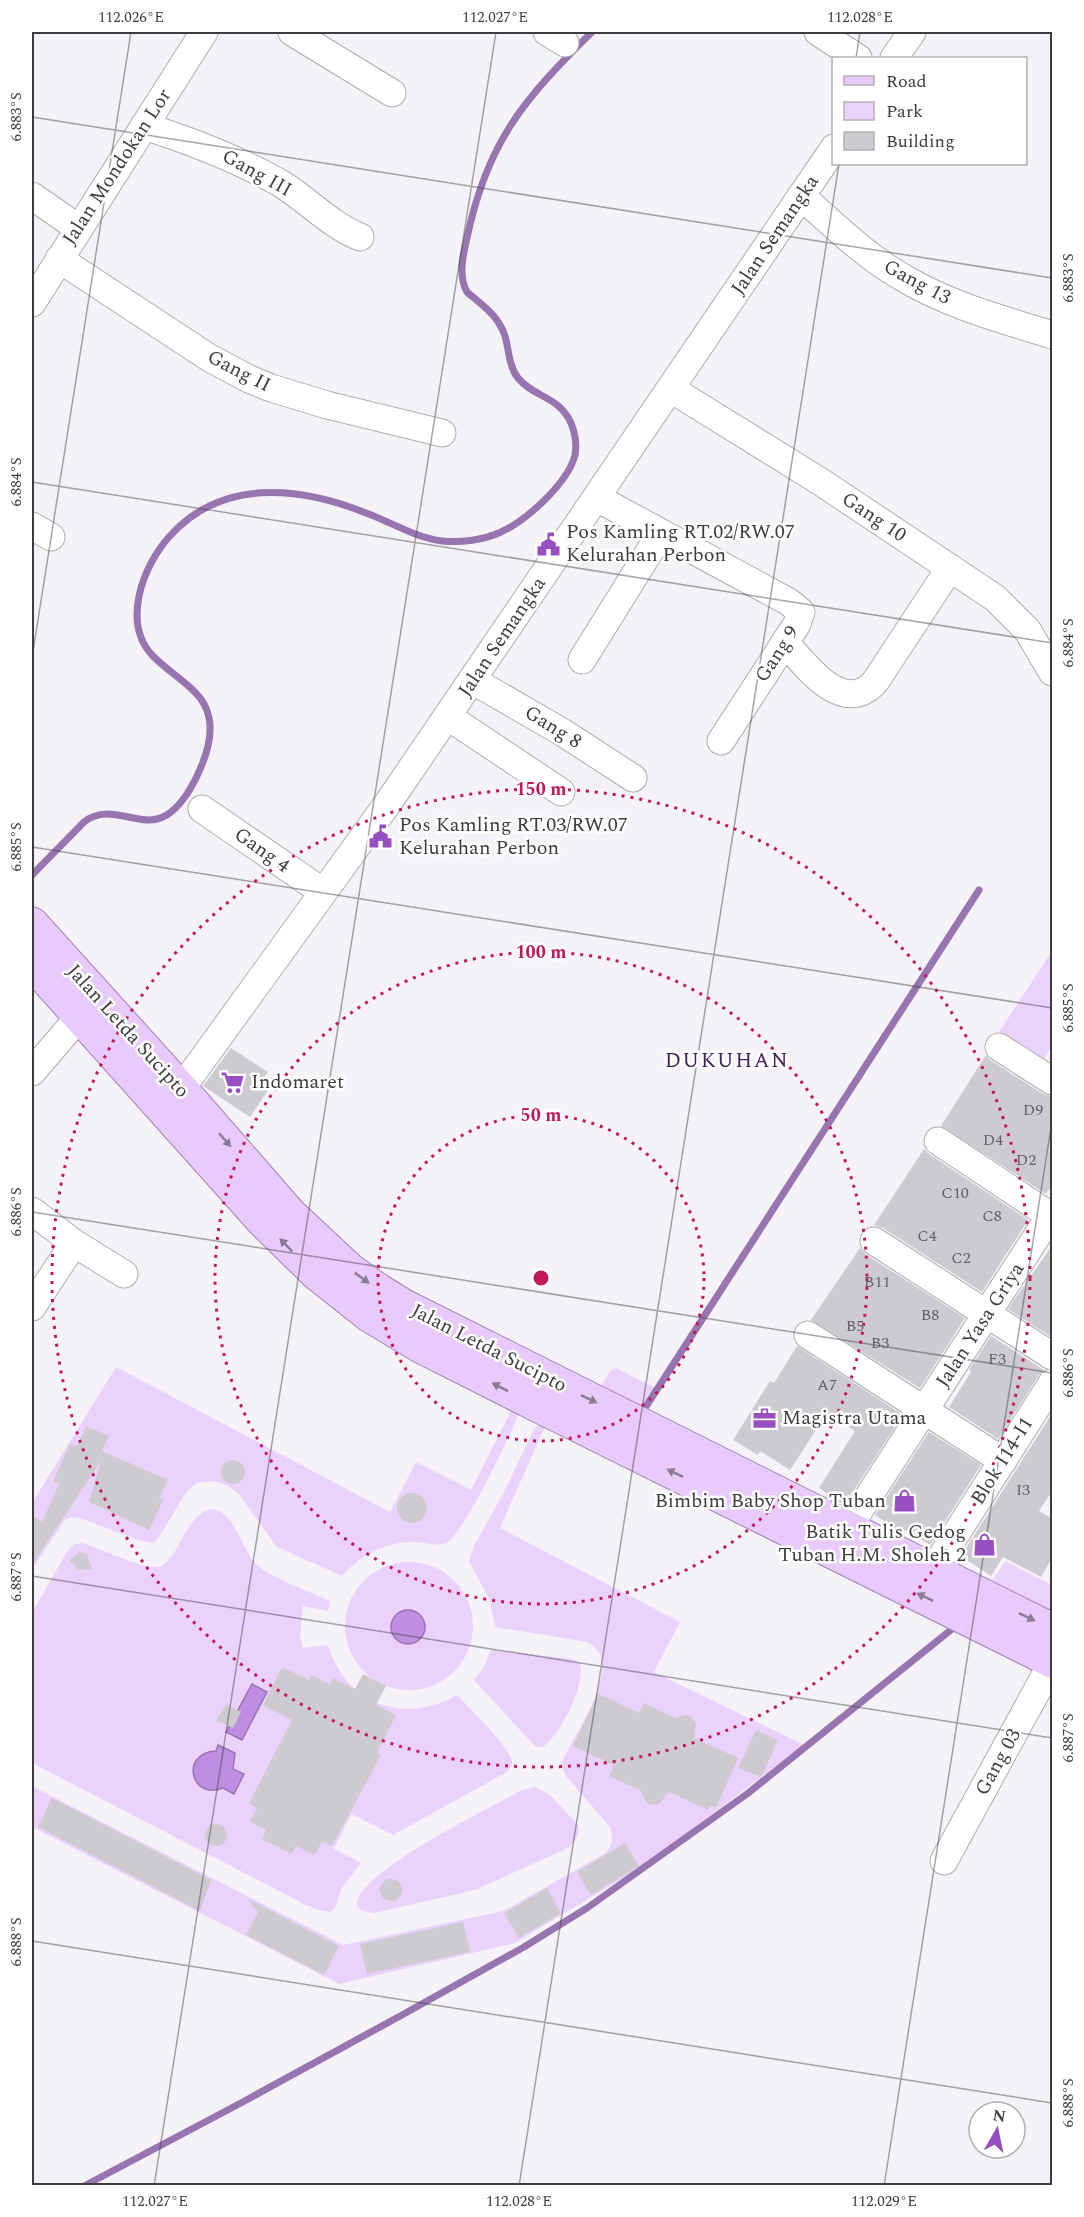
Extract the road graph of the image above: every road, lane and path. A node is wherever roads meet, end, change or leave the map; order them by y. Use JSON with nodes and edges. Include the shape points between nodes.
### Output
{"nodes":[{"id":1,"x":204,"y":32,"type":"edge"},
{"id":2,"x":292,"y":32,"type":"edge"},
{"id":3,"x":818,"y":32,"type":"edge"},
{"id":4,"x":912,"y":32,"type":"edge"},
{"id":5,"x":856,"y":57,"type":"edge"},
{"id":6,"x":895,"y":57,"type":"edge"},
{"id":7,"x":392,"y":93,"type":"dead end"},
{"id":8,"x":144,"y":126,"type":"junction"},
{"id":9,"x":832,"y":151,"type":"edge"},
{"id":10,"x":32,"y":196,"type":"edge"},
{"id":11,"x":801,"y":196,"type":"junction"},
{"id":12,"x":78,"y":228,"type":"junction"},
{"id":13,"x":360,"y":237,"type":"dead end"},
{"id":14,"x":59,"y":259,"type":"junction"},
{"id":15,"x":32,"y":303,"type":"edge"},
{"id":16,"x":1053,"y":335,"type":"edge"},
{"id":17,"x":671,"y":389,"type":"junction"},
{"id":18,"x":442,"y":434,"type":"dead end"},
{"id":19,"x":597,"y":498,"type":"junction"},
{"id":20,"x":661,"y":533,"type":"junction"},
{"id":21,"x":950,"y":568,"type":"junction"},
{"id":22,"x":786,"y":642,"type":"junction"},
{"id":23,"x":582,"y":660,"type":"dead end"},
{"id":24,"x":1053,"y":672,"type":"edge"},
{"id":25,"x":472,"y":680,"type":"junction"},
{"id":26,"x":447,"y":716,"type":"junction"},
{"id":27,"x":721,"y":741,"type":"dead end"},
{"id":28,"x":633,"y":778,"type":"dead end"},
{"id":29,"x":561,"y":792,"type":"dead end"},
{"id":30,"x":202,"y":808,"type":"dead end"},
{"id":31,"x":323,"y":892,"type":"junction"},
{"id":32,"x":32,"y":924,"type":"edge"},
{"id":33,"x":32,"y":963,"type":"edge"},
{"id":34,"x":80,"y":1016,"type":"junction"},
{"id":35,"x":999,"y":1047,"type":"dead end"},
{"id":36,"x":32,"y":1072,"type":"edge"},
{"id":37,"x":1053,"y":1081,"type":"edge"},
{"id":38,"x":182,"y":1104,"type":"junction"},
{"id":39,"x":938,"y":1141,"type":"dead end"},
{"id":40,"x":32,"y":1211,"type":"edge"},
{"id":41,"x":1052,"y":1215,"type":"edge"},
{"id":42,"x":874,"y":1241,"type":"dead end"},
{"id":43,"x":74,"y":1243,"type":"junction"},
{"id":44,"x":124,"y":1274,"type":"dead end"},
{"id":45,"x":32,"y":1307,"type":"edge"},
{"id":46,"x":987,"y":1314,"type":"junction"},
{"id":47,"x":808,"y":1335,"type":"dead end"},
{"id":48,"x":1053,"y":1356,"type":"edge"},
{"id":49,"x":1053,"y":1383,"type":"edge"},
{"id":50,"x":540,"y":1391,"type":"junction"},
{"id":51,"x":925,"y":1410,"type":"junction"},
{"id":52,"x":1003,"y":1461,"type":"junction"},
{"id":53,"x":848,"y":1528,"type":"junction"},
{"id":54,"x":933,"y":1570,"type":"junction"},
{"id":55,"x":977,"y":1608,"type":"junction"},
{"id":56,"x":1053,"y":1630,"type":"edge"},
{"id":57,"x":1053,"y":1662,"type":"edge"},
{"id":58,"x":944,"y":1862,"type":"dead end"}],
"edges":[{"from":1,"to":8,"type":"street","name":"Jalan Mondokan Lor"},
{"from":2,"to":7,"type":"street"},
{"from":3,"to":5,"type":"street"},
{"from":4,"to":6,"type":"street"},
{"from":8,"to":12,"type":"street","name":"Jalan Mondokan Lor"},
{"from":8,"to":13,"type":"street","name":"Gang III","via":[[190,140],[241,163]]},
{"from":9,"to":11,"type":"street","name":"Jalan Semangka"},
{"from":10,"to":12,"type":"street"},
{"from":11,"to":16,"type":"street","name":"Gang 13","via":[[902,278],[968,308]]},
{"from":11,"to":17,"type":"street","name":"Jalan Semangka"},
{"from":12,"to":14,"type":"street","name":"Jalan Mondokan Lor"},
{"from":14,"to":15,"type":"street","name":"Jalan Mondokan Lor"},
{"from":14,"to":18,"type":"street","name":"Gang II","via":[[208,357],[249,379],[327,405]]},
{"from":17,"to":19,"type":"street","name":"Jalan Semangka"},
{"from":17,"to":21,"type":"street","name":"Gang 10","via":[[775,452]]},
{"from":19,"to":20,"type":"street","name":"Gang 9"},
{"from":19,"to":25,"type":"street","name":"Jalan Semangka"},
{"from":20,"to":22,"type":"street","name":"Gang 9","via":[[795,605],[801,616]]},
{"from":20,"to":23,"type":"street"},
{"from":21,"to":22,"type":"street","via":[[868,690],[845,693],[824,684]]},
{"from":21,"to":24,"type":"street","name":"Gang 10","via":[[1011,612],[1028,631]]},
{"from":22,"to":27,"type":"street","name":"Gang 9"},
{"from":25,"to":26,"type":"street","name":"Jalan Semangka"},
{"from":25,"to":28,"type":"street","name":"Gang 8"},
{"from":26,"to":29,"type":"street"},
{"from":26,"to":31,"type":"street","name":"Jalan Semangka"},
{"from":30,"to":31,"type":"street","name":"Gang 4"},
{"from":31,"to":38,"type":"street","name":"Jalan Semangka"},
{"from":32,"to":38,"type":"main road","name":"Jalan Letda Sucipto"},
{"from":33,"to":34,"type":"main road","name":"Jalan Letda Sucipto"},
{"from":34,"to":36,"type":"street"},
{"from":34,"to":38,"type":"main road","name":"Jalan Letda Sucipto"},
{"from":35,"to":37,"type":"street"},
{"from":38,"to":50,"type":"main road","name":"Jalan Letda Sucipto","via":[[263,1221],[340,1294],[408,1339]]},
{"from":39,"to":41,"type":"street"},
{"from":40,"to":43,"type":"street"},
{"from":41,"to":46,"type":"street","name":"Jalan Yasa Griya"},
{"from":42,"to":46,"type":"street"},
{"from":43,"to":44,"type":"street"},
{"from":43,"to":45,"type":"street"},
{"from":46,"to":48,"type":"street"},
{"from":46,"to":51,"type":"street","name":"Jalan Yasa Griya"},
{"from":47,"to":51,"type":"street"},
{"from":49,"to":52,"type":"street","name":"Blok I14-I1"},
{"from":50,"to":53,"type":"main road","name":"Jalan Letda Sucipto","one_way":true},
{"from":55,"to":50,"type":"main road","name":"Jalan Letda Sucipto","one_way":true},
{"from":51,"to":52,"type":"street"},
{"from":51,"to":53,"type":"street","name":"Jalan Yasa Griya"},
{"from":52,"to":54,"type":"street","name":"Blok I14-I1"},
{"from":53,"to":54,"type":"main road","name":"Jalan Letda Sucipto"},
{"from":54,"to":55,"type":"main road","name":"Jalan Letda Sucipto"},
{"from":55,"to":56,"type":"main road","name":"Jalan Letda Sucipto","one_way":true},
{"from":55,"to":57,"type":"main road","name":"Jalan Letda Sucipto"},
{"from":57,"to":58,"type":"street","name":"Gang 03"}]}
